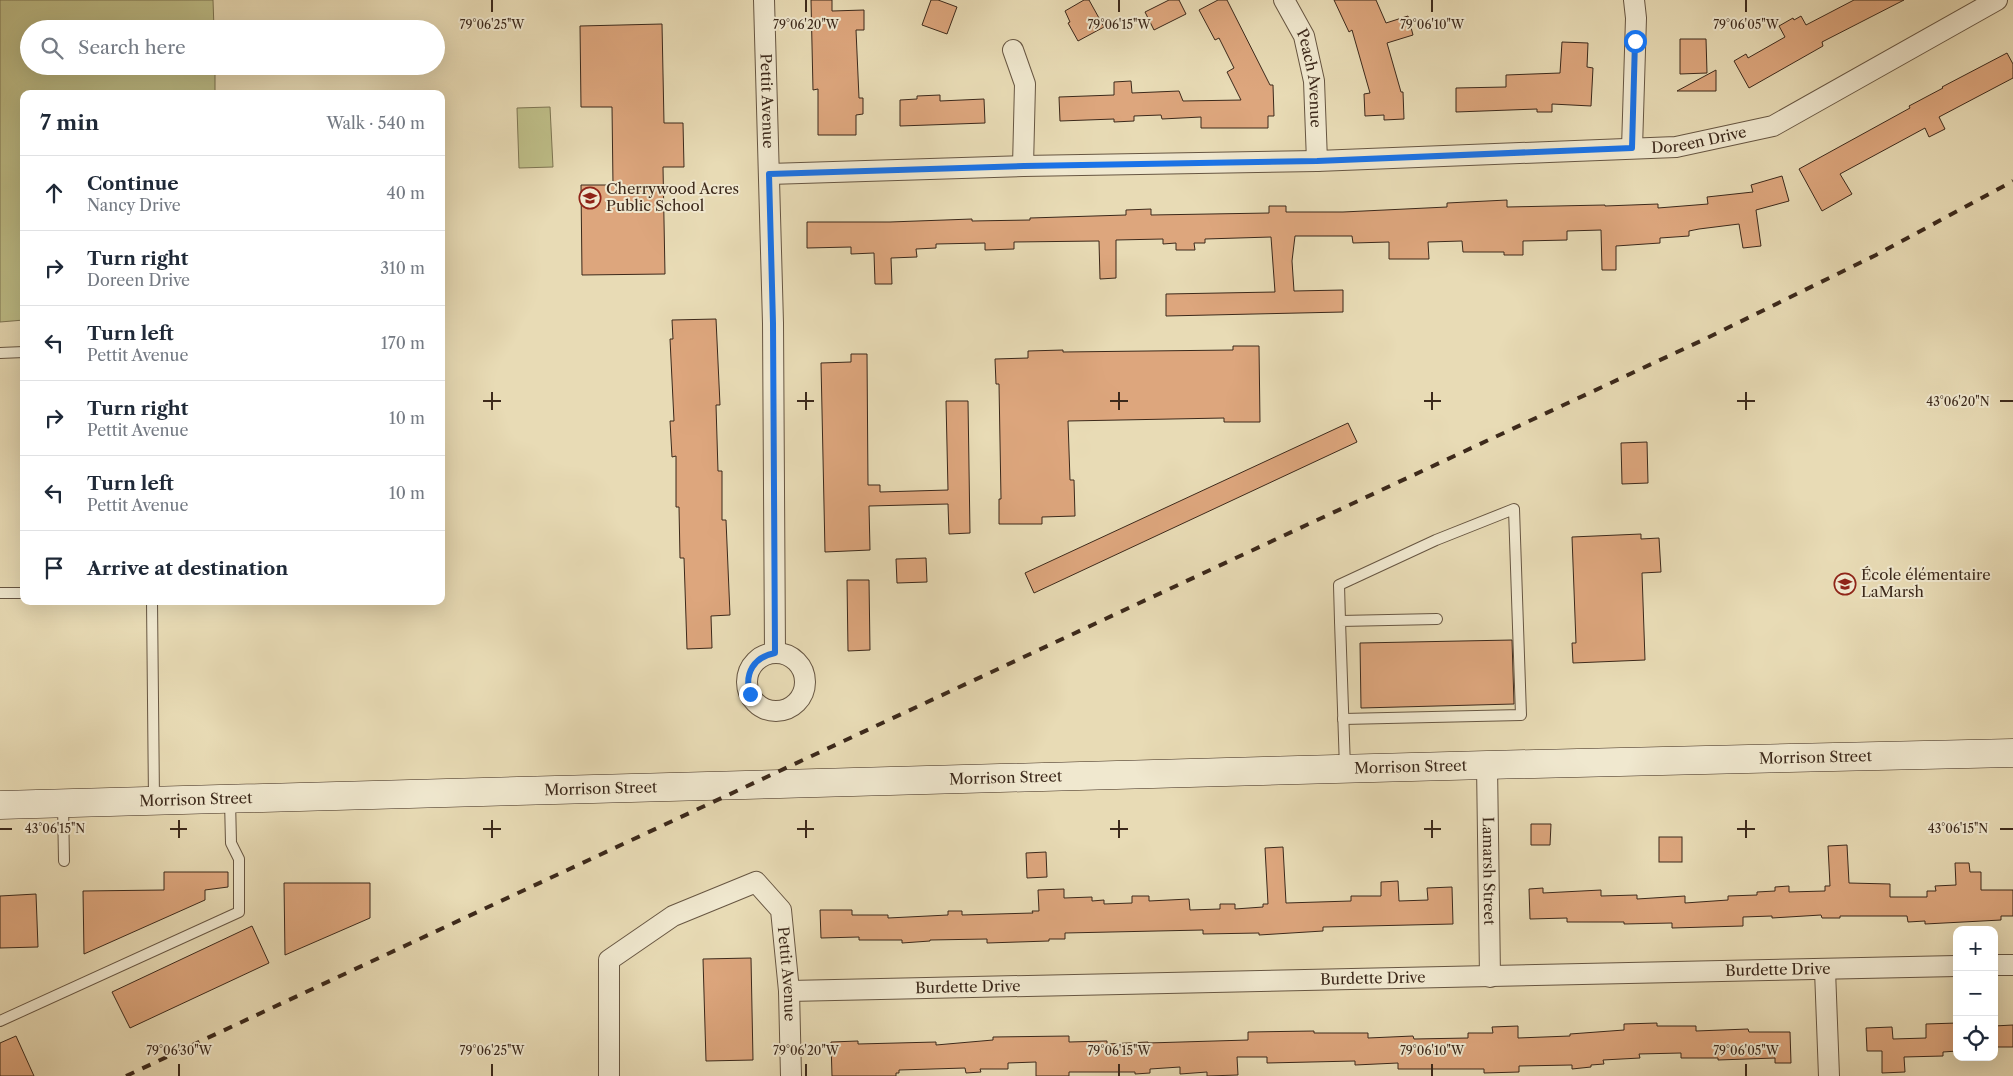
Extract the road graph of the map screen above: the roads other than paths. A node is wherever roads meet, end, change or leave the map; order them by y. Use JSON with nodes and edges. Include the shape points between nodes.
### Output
{"nodes":[{"id":1,"x":764,"y":0,"type":"edge"},
{"id":2,"x":1284,"y":0,"type":"edge"},
{"id":3,"x":1634,"y":0,"type":"edge"},
{"id":4,"x":1997,"y":0,"type":"edge"},
{"id":5,"x":1013,"y":50,"type":"dead end"},
{"id":6,"x":1632,"y":148,"type":"junction"},
{"id":7,"x":1317,"y":161,"type":"junction"},
{"id":8,"x":1024,"y":166,"type":"junction"},
{"id":9,"x":769,"y":174,"type":"junction"},
{"id":10,"x":20,"y":352,"type":"edge"},
{"id":11,"x":0,"y":354,"type":"edge"},
{"id":12,"x":0,"y":593,"type":"edge"},
{"id":13,"x":20,"y":593,"type":"edge"},
{"id":14,"x":152,"y":605,"type":"edge"},
{"id":15,"x":1437,"y":618,"type":"dead end"},
{"id":16,"x":1340,"y":621,"type":"junction"},
{"id":17,"x":775,"y":653,"type":"dead end"},
{"id":18,"x":1343,"y":719,"type":"junction"},
{"id":19,"x":2013,"y":753,"type":"edge"},
{"id":20,"x":1487,"y":764,"type":"junction"},
{"id":21,"x":1345,"y":768,"type":"junction"},
{"id":22,"x":230,"y":799,"type":"junction"},
{"id":23,"x":154,"y":801,"type":"junction"},
{"id":24,"x":63,"y":804,"type":"junction"},
{"id":25,"x":0,"y":805,"type":"edge"},
{"id":26,"x":64,"y":861,"type":"dead end"},
{"id":27,"x":2013,"y":964,"type":"edge"},
{"id":28,"x":1998,"y":965,"type":"edge"},
{"id":29,"x":1953,"y":966,"type":"edge"},
{"id":30,"x":1825,"y":970,"type":"junction"},
{"id":31,"x":1490,"y":977,"type":"junction"},
{"id":32,"x":789,"y":991,"type":"junction"},
{"id":33,"x":0,"y":1021,"type":"edge"},
{"id":34,"x":609,"y":1076,"type":"edge"},
{"id":35,"x":791,"y":1076,"type":"edge"},
{"id":36,"x":1829,"y":1076,"type":"edge"}],
"edges":[{"from":1,"to":9,"type":"street","name":"Pettit Avenue"},
{"from":2,"to":7,"type":"street","name":"Peach Avenue","via":[[1304,36],[1314,81]]},
{"from":3,"to":6,"type":"street"},
{"from":4,"to":6,"type":"street","name":"Doreen Drive","via":[[1773,126],[1676,147]]},
{"from":5,"to":8,"type":"street","via":[[1025,84]]},
{"from":6,"to":7,"type":"street","name":"Doreen Drive"},
{"from":7,"to":8,"type":"street","name":"Doreen Drive"},
{"from":8,"to":9,"type":"street","name":"Doreen Drive"},
{"from":9,"to":17,"type":"street","name":"Pettit Avenue"},
{"from":10,"to":11,"type":"lane"},
{"from":12,"to":13,"type":"lane"},
{"from":14,"to":23,"type":"lane"},
{"from":15,"to":16,"type":"lane"},
{"from":16,"to":18,"type":"lane"},
{"from":16,"to":18,"type":"lane","via":[[1339,585],[1436,540],[1514,510],[1521,715]]},
{"from":18,"to":21,"type":"lane"},
{"from":19,"to":20,"type":"street","name":"Morrison Street"},
{"from":20,"to":21,"type":"street","name":"Morrison Street"},
{"from":20,"to":31,"type":"street","name":"Lamarsh Street"},
{"from":21,"to":22,"type":"street","name":"Morrison Street"},
{"from":22,"to":23,"type":"street","name":"Morrison Street"},
{"from":22,"to":33,"type":"lane","via":[[231,843],[238,859],[239,912]]},
{"from":23,"to":24,"type":"street","name":"Morrison Street"},
{"from":24,"to":25,"type":"street","name":"Morrison Street"},
{"from":24,"to":26,"type":"lane"},
{"from":27,"to":28,"type":"street"},
{"from":29,"to":30,"type":"street","name":"Burdette Drive"},
{"from":30,"to":31,"type":"street","name":"Burdette Drive"},
{"from":30,"to":36,"type":"street"},
{"from":31,"to":32,"type":"street","name":"Burdette Drive"},
{"from":32,"to":34,"type":"street","name":"Pettit Avenue","via":[[781,910],[756,882],[672,916],[609,960]]},
{"from":32,"to":35,"type":"street","name":"Pettit Avenue"}]}
